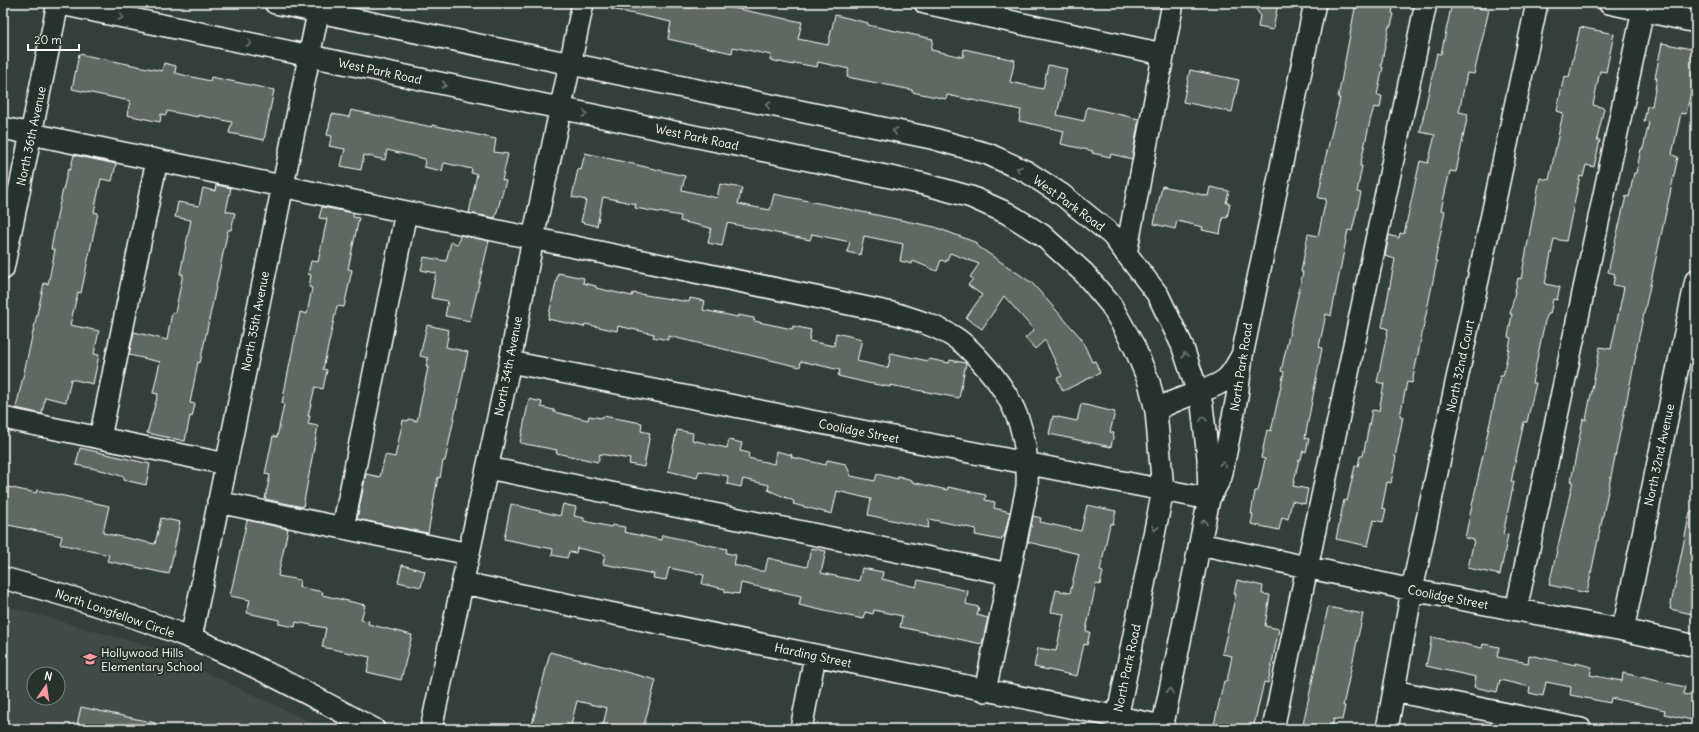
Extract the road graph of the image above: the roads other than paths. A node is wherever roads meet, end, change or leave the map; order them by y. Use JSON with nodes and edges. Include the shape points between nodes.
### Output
{"nodes":[{"id":1,"x":57,"y":3,"type":"edge"},
{"id":2,"x":275,"y":3,"type":"edge"},
{"id":3,"x":583,"y":3,"type":"edge"},
{"id":4,"x":925,"y":3,"type":"edge"},
{"id":5,"x":1173,"y":3,"type":"edge"},
{"id":6,"x":1315,"y":3,"type":"edge"},
{"id":7,"x":1426,"y":3,"type":"edge"},
{"id":8,"x":1537,"y":3,"type":"edge"},
{"id":9,"x":1609,"y":3,"type":"edge"},
{"id":10,"x":319,"y":8,"type":"edge"},
{"id":11,"x":1643,"y":10,"type":"junction"},
{"id":12,"x":1696,"y":22,"type":"edge"},
{"id":13,"x":1163,"y":54,"type":"junction"},
{"id":14,"x":309,"y":56,"type":"junction"},
{"id":15,"x":569,"y":64,"type":"junction"},
{"id":16,"x":560,"y":109,"type":"junction"},
{"id":17,"x":3,"y":128,"type":"edge"},
{"id":18,"x":31,"y":134,"type":"junction"},
{"id":19,"x":157,"y":160,"type":"junction"},
{"id":20,"x":282,"y":186,"type":"junction"},
{"id":21,"x":406,"y":212,"type":"junction"},
{"id":22,"x":533,"y":238,"type":"junction"},
{"id":23,"x":1126,"y":254,"type":"junction"},
{"id":24,"x":3,"y":269,"type":"edge"},
{"id":25,"x":1696,"y":280,"type":"edge"},
{"id":26,"x":1242,"y":356,"type":"junction"},
{"id":27,"x":510,"y":362,"type":"junction"},
{"id":28,"x":1198,"y":392,"type":"junction"},
{"id":29,"x":1156,"y":411,"type":"junction"},
{"id":30,"x":3,"y":418,"type":"edge"},
{"id":31,"x":100,"y":438,"type":"junction"},
{"id":32,"x":226,"y":464,"type":"junction"},
{"id":33,"x":1028,"y":464,"type":"junction"},
{"id":34,"x":488,"y":468,"type":"junction"},
{"id":35,"x":1163,"y":490,"type":"junction"},
{"id":36,"x":1209,"y":499,"type":"junction"},
{"id":37,"x":218,"y":502,"type":"junction"},
{"id":38,"x":343,"y":528,"type":"junction"},
{"id":39,"x":1200,"y":544,"type":"junction"},
{"id":40,"x":469,"y":554,"type":"junction"},
{"id":41,"x":1307,"y":567,"type":"junction"},
{"id":42,"x":1009,"y":574,"type":"junction"},
{"id":43,"x":3,"y":578,"type":"edge"},
{"id":44,"x":463,"y":583,"type":"junction"},
{"id":45,"x":1412,"y":590,"type":"junction"},
{"id":46,"x":1516,"y":610,"type":"junction"},
{"id":47,"x":1623,"y":630,"type":"junction"},
{"id":48,"x":191,"y":638,"type":"junction"},
{"id":49,"x":1696,"y":646,"type":"edge"},
{"id":50,"x":815,"y":656,"type":"junction"},
{"id":51,"x":984,"y":691,"type":"junction"},
{"id":52,"x":1394,"y":691,"type":"junction"},
{"id":53,"x":1116,"y":723,"type":"edge"},
{"id":54,"x":1162,"y":728,"type":"edge"},
{"id":55,"x":374,"y":729,"type":"edge"},
{"id":56,"x":431,"y":729,"type":"edge"},
{"id":57,"x":801,"y":729,"type":"edge"},
{"id":58,"x":1273,"y":729,"type":"edge"},
{"id":59,"x":1388,"y":729,"type":"edge"},
{"id":60,"x":1581,"y":729,"type":"edge"}],
"edges":[{"from":1,"to":14,"type":"street","name":"West Park Road","one_way":true},
{"from":1,"to":18,"type":"street","name":"North 36th Avenue"},
{"from":2,"to":10,"type":"street","name":"West Park Road"},
{"from":3,"to":15,"type":"street","name":"North 34th Avenue"},
{"from":4,"to":13,"type":"street"},
{"from":5,"to":13,"type":"street"},
{"from":6,"to":26,"type":"street","name":"North Park Road"},
{"from":7,"to":41,"type":"street"},
{"from":8,"to":45,"type":"street","name":"North 32nd Court"},
{"from":9,"to":11,"type":"street"},
{"from":10,"to":14,"type":"street","name":"North 35th Avenue"},
{"from":10,"to":15,"type":"street","name":"West Park Road"},
{"from":11,"to":12,"type":"street"},
{"from":11,"to":46,"type":"street"},
{"from":13,"to":23,"type":"street"},
{"from":14,"to":16,"type":"street","name":"West Park Road","one_way":true},
{"from":14,"to":20,"type":"street","name":"North 35th Avenue"},
{"from":15,"to":16,"type":"street","name":"North 34th Avenue"},
{"from":23,"to":15,"type":"street","name":"West Park Road","one_way":true,"via":[[1112,234],[1061,194],[1027,172],[988,154],[931,138]]},
{"from":16,"to":22,"type":"street","name":"North 34th Avenue"},
{"from":16,"to":29,"type":"street","name":"West Park Road","one_way":true,"via":[[924,184],[971,197],[1007,213],[1047,240],[1084,273],[1111,305],[1134,346],[1149,382]]},
{"from":17,"to":18,"type":"street"},
{"from":18,"to":19,"type":"street"},
{"from":18,"to":24,"type":"street","name":"North 36th Avenue"},
{"from":19,"to":20,"type":"street"},
{"from":19,"to":31,"type":"street"},
{"from":20,"to":21,"type":"street"},
{"from":20,"to":32,"type":"street","name":"North 35th Avenue"},
{"from":21,"to":22,"type":"street"},
{"from":21,"to":38,"type":"street"},
{"from":22,"to":27,"type":"street","name":"North 34th Avenue"},
{"from":22,"to":33,"type":"street","via":[[897,314],[927,323],[954,337],[977,356],[998,380],[1010,398],[1020,421]]},
{"from":28,"to":23,"type":"street","name":"West Park Road","one_way":true,"via":[[1182,345],[1158,295]]},
{"from":25,"to":47,"type":"street","name":"North 32nd Avenue"},
{"from":26,"to":28,"type":"street","via":[[1227,378]]},
{"from":36,"to":26,"type":"street","name":"North Park Road","one_way":true,"via":[[1220,478],[1237,397]]},
{"from":27,"to":33,"type":"street","name":"Coolidge Street"},
{"from":27,"to":34,"type":"street","name":"North 34th Avenue"},
{"from":28,"to":29,"type":"street","via":[[1167,403]]},
{"from":36,"to":28,"type":"street","name":"West Park Road","one_way":true,"via":[[1208,458],[1202,404]]},
{"from":29,"to":35,"type":"street","name":"West Park Road"},
{"from":30,"to":31,"type":"street"},
{"from":31,"to":32,"type":"street"},
{"from":32,"to":37,"type":"street","name":"North 35th Avenue"},
{"from":33,"to":35,"type":"street","name":"Coolidge Street"},
{"from":33,"to":42,"type":"street","via":[[1027,487]]},
{"from":34,"to":40,"type":"street","name":"North 34th Avenue"},
{"from":34,"to":42,"type":"street"},
{"from":35,"to":36,"type":"street","name":"Coolidge Street"},
{"from":35,"to":53,"type":"street","name":"North Park Road","one_way":true},
{"from":39,"to":36,"type":"street","name":"North Park Road","one_way":true},
{"from":37,"to":38,"type":"street"},
{"from":37,"to":48,"type":"street","name":"North 35th Avenue"},
{"from":38,"to":40,"type":"street"},
{"from":39,"to":41,"type":"street","name":"Coolidge Street"},
{"from":54,"to":39,"type":"street","name":"North Park Road","one_way":true},
{"from":40,"to":44,"type":"street","name":"North 34th Avenue"},
{"from":41,"to":45,"type":"street","name":"Coolidge Street"},
{"from":41,"to":58,"type":"street"},
{"from":42,"to":51,"type":"street"},
{"from":43,"to":48,"type":"street","name":"North Longfellow Circle","via":[[69,596]]},
{"from":44,"to":50,"type":"street","name":"Harding Street"},
{"from":44,"to":56,"type":"street","name":"North 34th Avenue"},
{"from":45,"to":46,"type":"street","name":"Coolidge Street"},
{"from":45,"to":52,"type":"street","name":"North 32nd Court"},
{"from":46,"to":47,"type":"street","name":"Coolidge Street"},
{"from":47,"to":49,"type":"street","name":"Coolidge Street"},
{"from":48,"to":55,"type":"street","name":"North Longfellow Circle","via":[[294,686]]},
{"from":50,"to":51,"type":"street","name":"Harding Street"},
{"from":50,"to":57,"type":"street"},
{"from":51,"to":53,"type":"street","name":"Harding Street"},
{"from":52,"to":59,"type":"street","name":"North 32nd Court"},
{"from":52,"to":60,"type":"street"},
{"from":53,"to":54,"type":"street","name":"Harding Street"}]}
